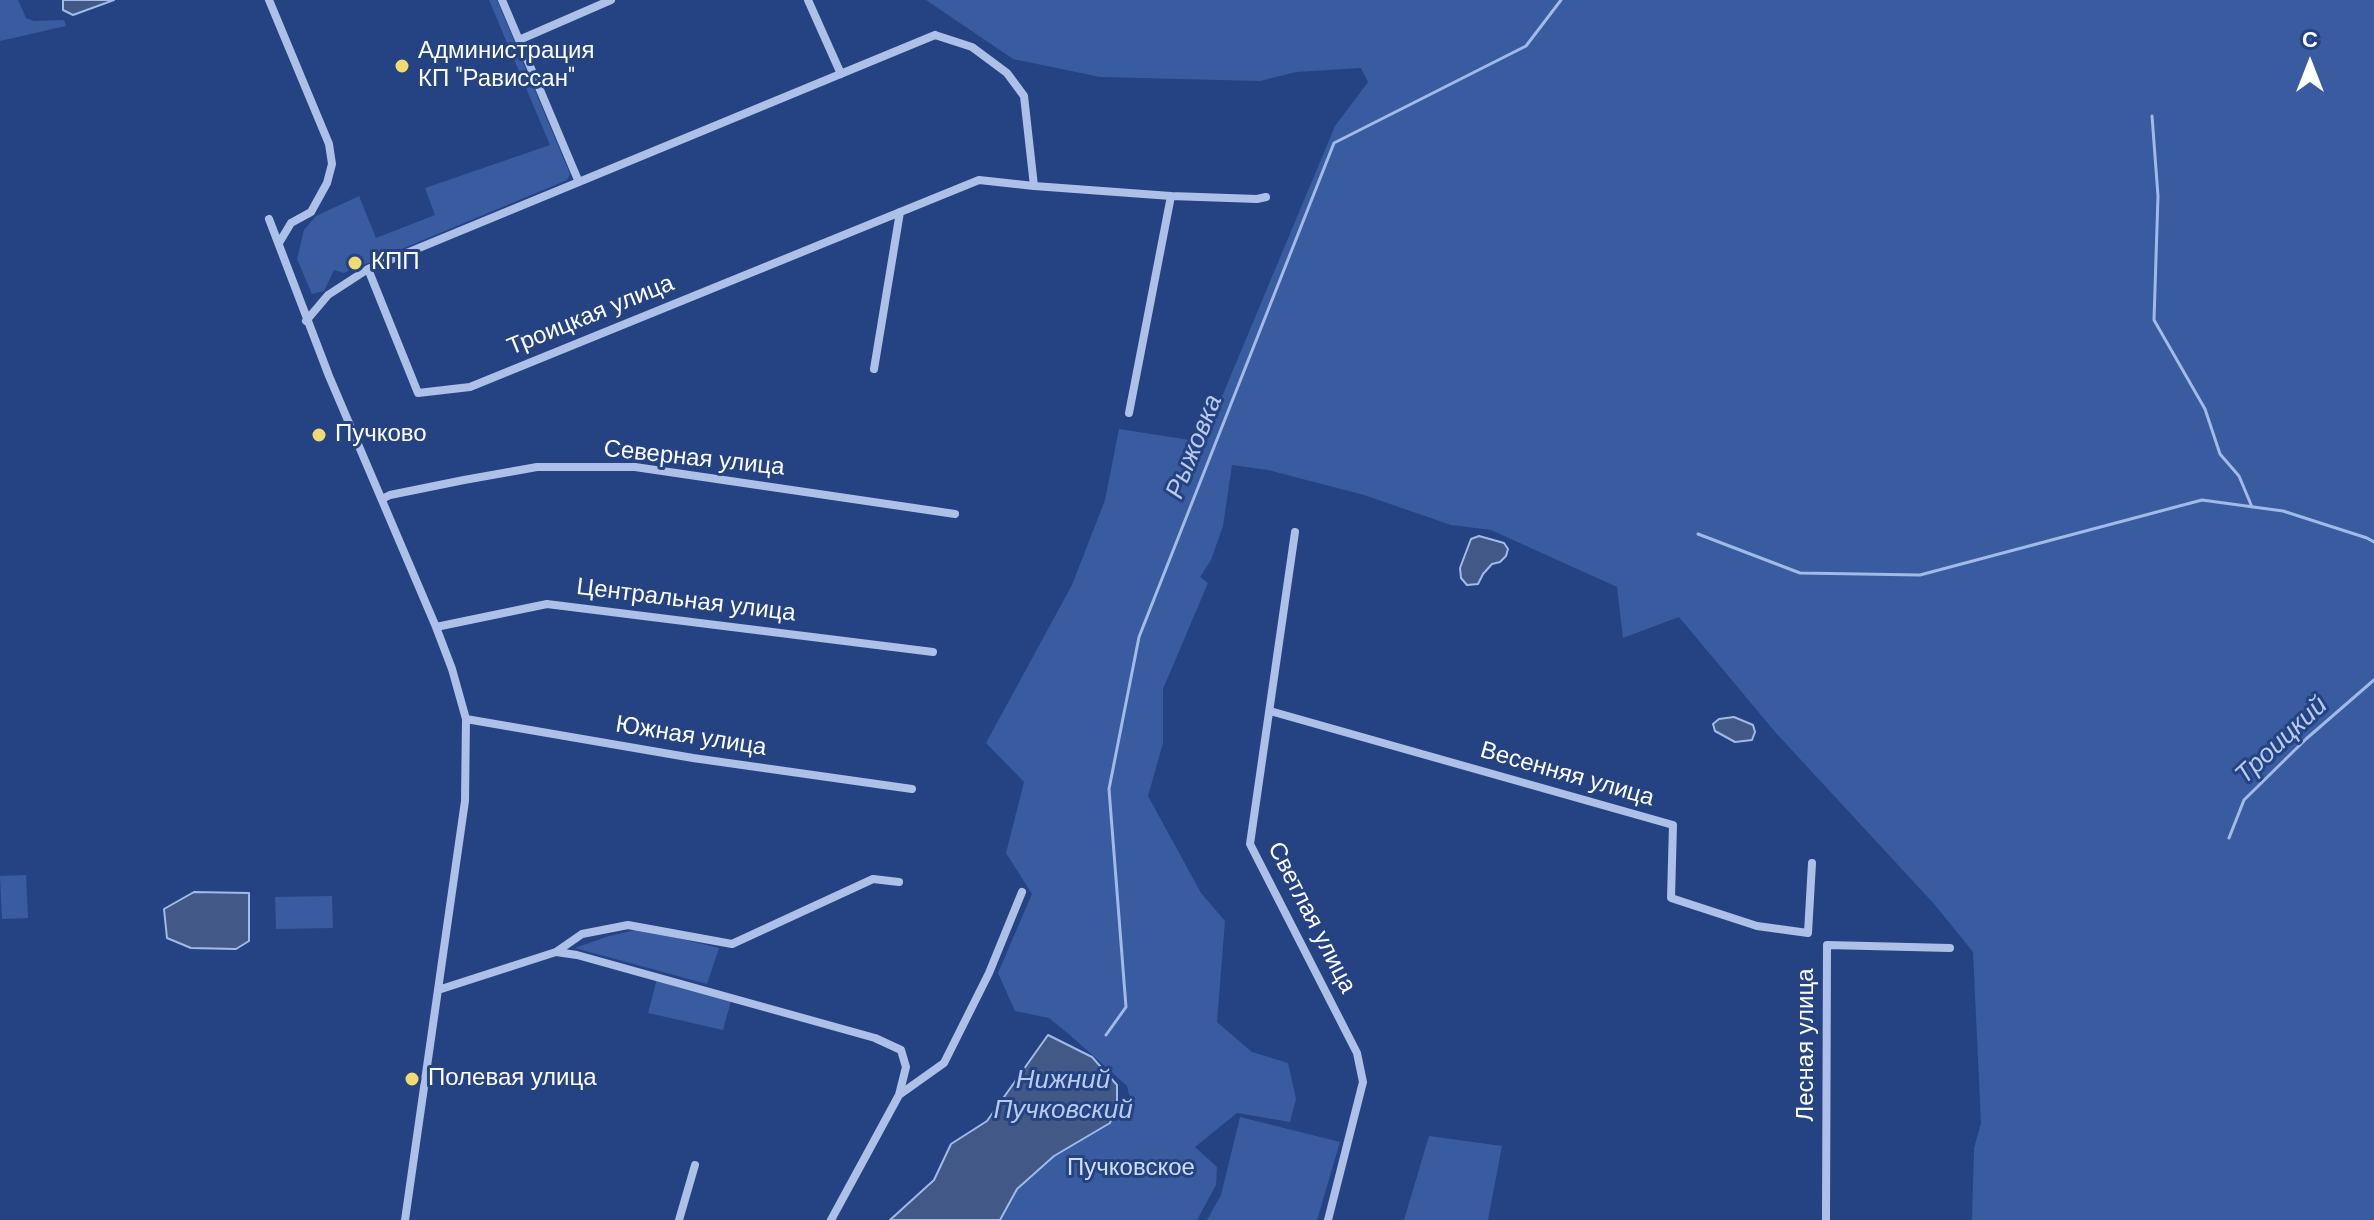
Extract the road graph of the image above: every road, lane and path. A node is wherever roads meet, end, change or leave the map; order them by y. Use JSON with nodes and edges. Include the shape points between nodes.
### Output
{"nodes":[{"id":1,"x":269,"y":0,"type":"edge"},
{"id":2,"x":502,"y":0,"type":"edge"},
{"id":3,"x":611,"y":0,"type":"edge"},
{"id":4,"x":808,"y":0,"type":"edge"},
{"id":5,"x":519,"y":40,"type":"junction"},
{"id":6,"x":841,"y":74,"type":"junction"},
{"id":7,"x":578,"y":180,"type":"junction"},
{"id":8,"x":1034,"y":186,"type":"junction"},
{"id":9,"x":1171,"y":196,"type":"junction"},
{"id":10,"x":1266,"y":197,"type":"dead end"},
{"id":11,"x":900,"y":212,"type":"junction"},
{"id":12,"x":269,"y":219,"type":"dead end"},
{"id":13,"x":279,"y":243,"type":"junction"},
{"id":14,"x":368,"y":269,"type":"junction"},
{"id":15,"x":306,"y":321,"type":"junction"},
{"id":16,"x":874,"y":369,"type":"dead end"},
{"id":17,"x":1129,"y":413,"type":"dead end"},
{"id":18,"x":382,"y":499,"type":"junction"},
{"id":19,"x":955,"y":514,"type":"dead end"},
{"id":20,"x":1295,"y":532,"type":"dead end"},
{"id":21,"x":436,"y":627,"type":"junction"},
{"id":22,"x":933,"y":652,"type":"dead end"},
{"id":23,"x":1270,"y":711,"type":"junction"},
{"id":24,"x":466,"y":719,"type":"junction"},
{"id":25,"x":912,"y":789,"type":"dead end"},
{"id":26,"x":1812,"y":863,"type":"dead end"},
{"id":27,"x":899,"y":882,"type":"dead end"},
{"id":28,"x":1022,"y":892,"type":"dead end"},
{"id":29,"x":1950,"y":948,"type":"dead end"},
{"id":30,"x":556,"y":952,"type":"junction"},
{"id":31,"x":438,"y":990,"type":"junction"},
{"id":32,"x":899,"y":1095,"type":"junction"},
{"id":33,"x":695,"y":1165,"type":"dead end"},
{"id":34,"x":405,"y":1220,"type":"edge"},
{"id":35,"x":679,"y":1220,"type":"edge"},
{"id":36,"x":831,"y":1220,"type":"edge"},
{"id":37,"x":1328,"y":1220,"type":"edge"},
{"id":38,"x":1826,"y":1220,"type":"edge"}],
"edges":[{"from":1,"to":13,"type":"street","via":[[329,144],[332,164],[311,212],[291,223]]},
{"from":2,"to":5,"type":"street"},
{"from":3,"to":5,"type":"street"},
{"from":4,"to":6,"type":"street"},
{"from":5,"to":7,"type":"street"},
{"from":6,"to":7,"type":"street"},
{"from":6,"to":8,"type":"street","via":[[935,35],[972,47],[1007,73],[1024,96]]},
{"from":7,"to":14,"type":"street"},
{"from":8,"to":9,"type":"street","name":"Троицкая улица"},
{"from":8,"to":11,"type":"street","name":"Троицкая улица","via":[[979,180]]},
{"from":9,"to":10,"type":"street","name":"Троицкая улица"},
{"from":9,"to":17,"type":"street"},
{"from":11,"to":14,"type":"street","name":"Троицкая улица","via":[[470,387],[418,393]]},
{"from":11,"to":16,"type":"street"},
{"from":12,"to":13,"type":"street"},
{"from":13,"to":15,"type":"street"},
{"from":14,"to":15,"type":"street","via":[[328,295]]},
{"from":15,"to":18,"type":"street"},
{"from":18,"to":19,"type":"street","name":"Северная улица","via":[[537,467],[635,467]]},
{"from":18,"to":21,"type":"street"},
{"from":20,"to":23,"type":"street","name":"Светлая улица"},
{"from":21,"to":22,"type":"street","name":"Центральная улица","via":[[547,604]]},
{"from":21,"to":24,"type":"street"},
{"from":23,"to":26,"type":"street","name":"Весенняя улица","via":[[1673,825],[1671,898],[1757,926],[1808,933]]},
{"from":23,"to":37,"type":"street","name":"Светлая улица","via":[[1250,844],[1357,1053],[1363,1082]]},
{"from":24,"to":25,"type":"street","name":"Южная улица"},
{"from":24,"to":31,"type":"street","via":[[465,801]]},
{"from":27,"to":30,"type":"street","via":[[873,879],[732,944],[628,925],[582,934]]},
{"from":28,"to":32,"type":"street","via":[[944,1063]]},
{"from":29,"to":38,"type":"street","name":"Лесная улица","via":[[1827,945]]},
{"from":30,"to":31,"type":"street"},
{"from":30,"to":32,"type":"street","via":[[875,1038],[901,1050],[906,1067]]},
{"from":31,"to":34,"type":"street"},
{"from":32,"to":36,"type":"street"},
{"from":33,"to":35,"type":"street"}]}
